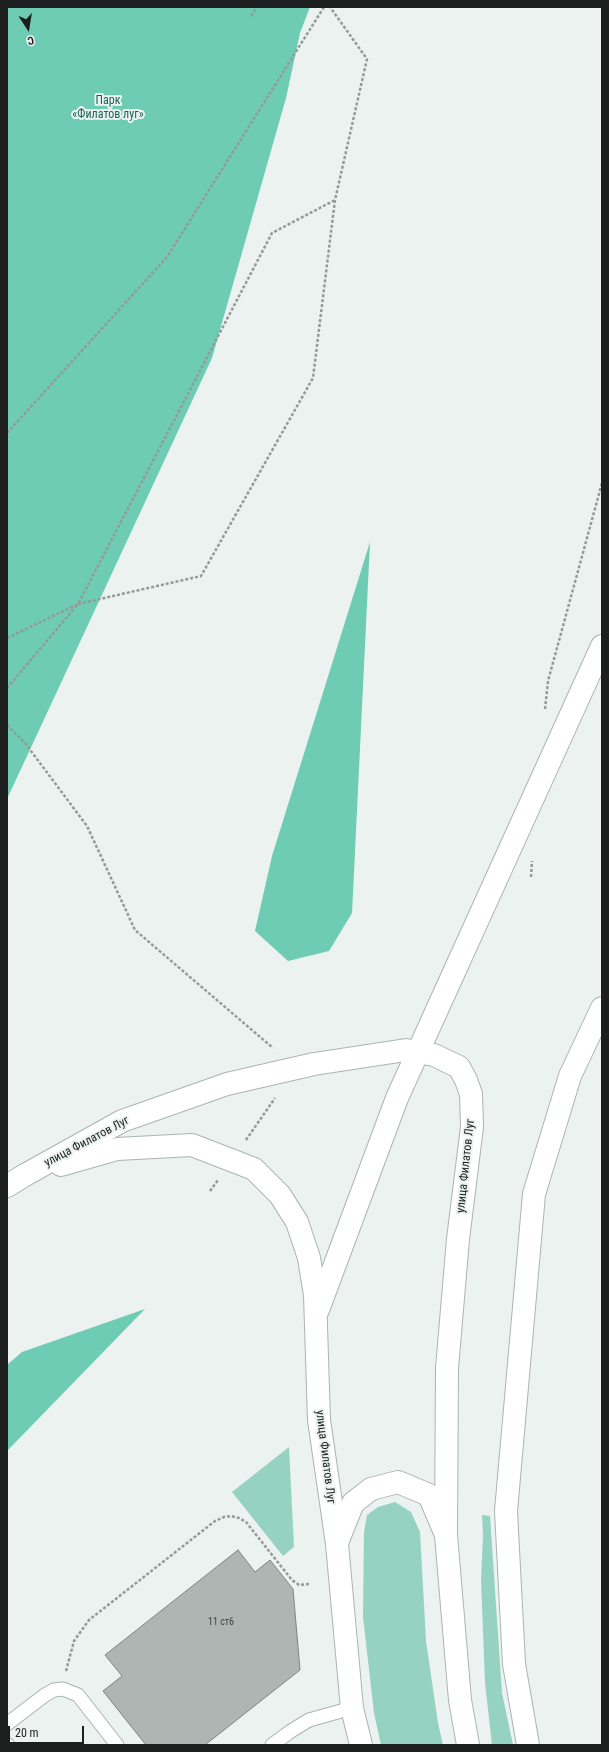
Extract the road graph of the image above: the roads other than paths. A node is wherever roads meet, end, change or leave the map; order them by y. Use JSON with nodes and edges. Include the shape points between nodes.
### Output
{"nodes":[{"id":1,"x":602,"y":646,"type":"edge"},
{"id":2,"x":602,"y":1008,"type":"edge"},
{"id":3,"x":16,"y":1180,"type":"edge"},
{"id":4,"x":315,"y":1316,"type":"junction"},
{"id":5,"x":446,"y":1535,"type":"junction"},
{"id":6,"x":337,"y":1544,"type":"junction"},
{"id":7,"x":352,"y":1708,"type":"junction"},
{"id":8,"x":7,"y":1724,"type":"edge"},
{"id":9,"x":117,"y":1745,"type":"edge"},
{"id":10,"x":272,"y":1745,"type":"edge"},
{"id":11,"x":361,"y":1745,"type":"edge"},
{"id":12,"x":468,"y":1745,"type":"edge"},
{"id":13,"x":528,"y":1745,"type":"edge"}],
"edges":[{"from":1,"to":4,"type":"street","via":[[397,1098]]},
{"from":2,"to":13,"type":"street","via":[[570,1076],[534,1194],[506,1511],[514,1664]]},
{"from":3,"to":4,"type":"street","name":"улица Филатов Луг","via":[[117,1149],[192,1145],[254,1169],[280,1195],[297,1222],[309,1258],[315,1295]]},
{"from":3,"to":5,"type":"street","name":"улица Филатов Луг","via":[[122,1121],[227,1084],[314,1064],[406,1050],[434,1055],[459,1067],[471,1094],[472,1127],[458,1239],[447,1368]]},
{"from":4,"to":6,"type":"street","name":"улица Филатов Луг","via":[[319,1420]]},
{"from":5,"to":6,"type":"street","via":[[429,1495],[398,1482],[371,1489],[353,1503]]},
{"from":5,"to":12,"type":"street","via":[[460,1700]]},
{"from":6,"to":7,"type":"street","name":"улица Филатов Луг"},
{"from":7,"to":10,"type":"lane","via":[[308,1720]]},
{"from":7,"to":11,"type":"street","name":"улица Филатов Луг"},
{"from":8,"to":9,"type":"lane","via":[[44,1695],[63,1689],[78,1695]]}]}
